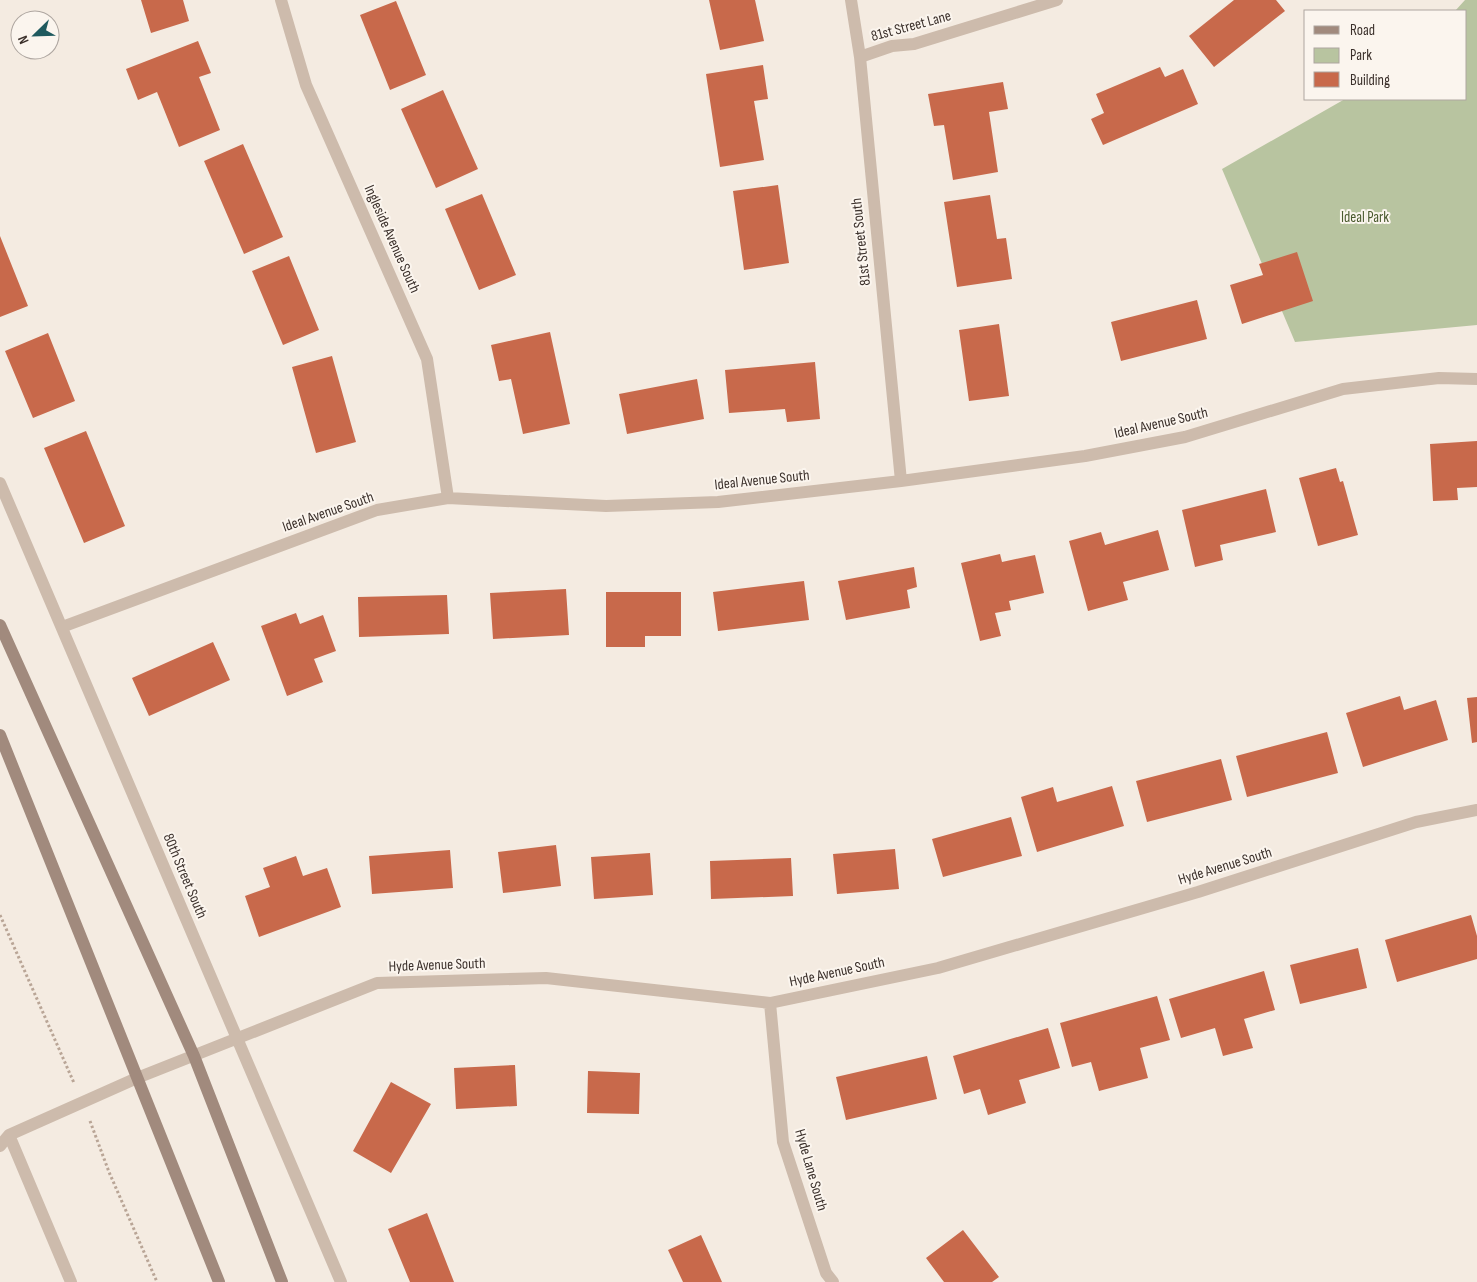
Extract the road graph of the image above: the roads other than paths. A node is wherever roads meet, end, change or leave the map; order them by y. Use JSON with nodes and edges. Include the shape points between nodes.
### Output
{"nodes":[{"id":1,"x":281,"y":0,"type":"edge"},
{"id":2,"x":851,"y":0,"type":"edge"},
{"id":3,"x":1057,"y":0,"type":"edge"},
{"id":4,"x":860,"y":57,"type":"junction"},
{"id":5,"x":1477,"y":379,"type":"edge"},
{"id":6,"x":901,"y":481,"type":"junction"},
{"id":7,"x":0,"y":483,"type":"edge"},
{"id":8,"x":448,"y":498,"type":"junction"},
{"id":9,"x":0,"y":626,"type":"edge"},
{"id":10,"x":62,"y":627,"type":"junction"},
{"id":11,"x":12,"y":655,"type":"junction"},
{"id":12,"x":0,"y":660,"type":"edge"},
{"id":13,"x":0,"y":735,"type":"edge"},
{"id":14,"x":1477,"y":810,"type":"edge"},
{"id":15,"x":770,"y":1002,"type":"junction"},
{"id":16,"x":236,"y":1039,"type":"junction"},
{"id":17,"x":194,"y":1056,"type":"junction"},
{"id":18,"x":137,"y":1078,"type":"junction"},
{"id":19,"x":7,"y":1135,"type":"edge"},
{"id":20,"x":0,"y":1146,"type":"edge"},
{"id":21,"x":71,"y":1282,"type":"edge"},
{"id":22,"x":219,"y":1282,"type":"edge"},
{"id":23,"x":282,"y":1282,"type":"edge"},
{"id":24,"x":341,"y":1282,"type":"edge"},
{"id":25,"x":833,"y":1282,"type":"edge"}],
"edges":[{"from":1,"to":8,"type":"street","name":"Ingleside Avenue South","via":[[306,85],[427,359]]},
{"from":2,"to":4,"type":"street","name":"81st Street South"},
{"from":3,"to":4,"type":"street","name":"81st Street Lane","via":[[914,44],[892,46]]},
{"from":4,"to":6,"type":"street","name":"81st Street South"},
{"from":5,"to":6,"type":"street","name":"Ideal Avenue South","via":[[1439,378],[1343,389],[1186,437],[1085,456]]},
{"from":6,"to":8,"type":"street","name":"Ideal Avenue South","via":[[708,502],[606,506]]},
{"from":7,"to":10,"type":"street","name":"80th Street South"},
{"from":8,"to":10,"type":"street","name":"Ideal Avenue South","via":[[377,510]]},
{"from":9,"to":11,"type":"main road"},
{"from":10,"to":16,"type":"street","name":"80th Street South"},
{"from":11,"to":12,"type":"main road"},
{"from":11,"to":17,"type":"main road"},
{"from":13,"to":18,"type":"main road"},
{"from":14,"to":15,"type":"street","name":"Hyde Avenue South","via":[[1416,822],[1198,892],[938,968]]},
{"from":15,"to":16,"type":"street","name":"Hyde Avenue South","via":[[546,978],[377,984]]},
{"from":15,"to":25,"type":"street","name":"Hyde Lane South","via":[[783,1142],[826,1273]]},
{"from":16,"to":17,"type":"street","name":"Hyde Avenue South"},
{"from":16,"to":24,"type":"street","name":"80th Street South"},
{"from":17,"to":18,"type":"street","name":"Hyde Avenue South"},
{"from":17,"to":23,"type":"main road"},
{"from":18,"to":19,"type":"street","name":"Hyde Avenue South"},
{"from":18,"to":22,"type":"main road"},
{"from":19,"to":20,"type":"street"},
{"from":19,"to":21,"type":"street"}]}
